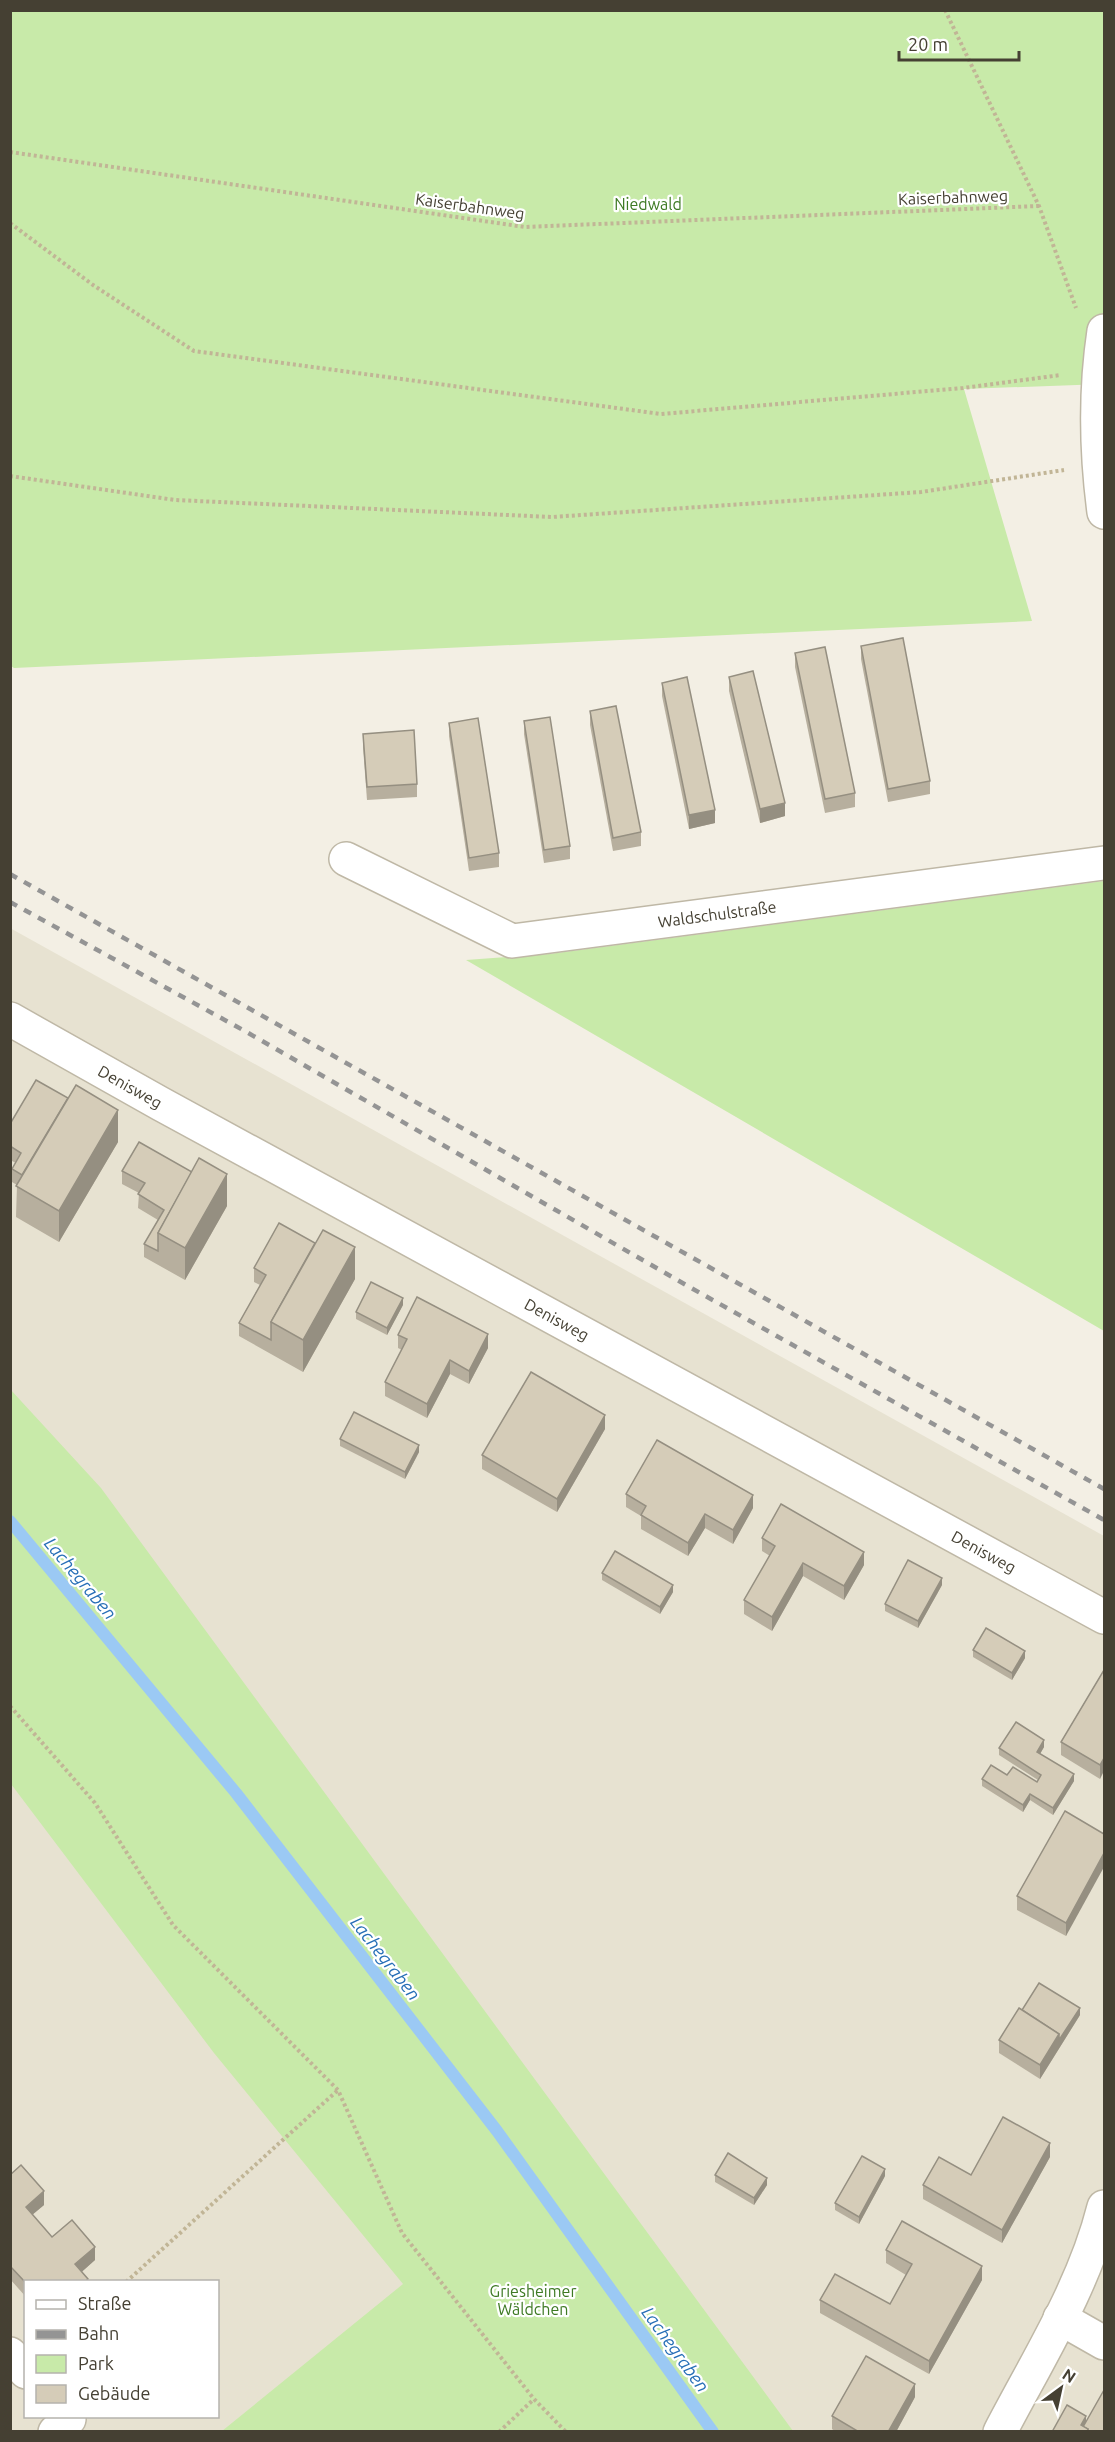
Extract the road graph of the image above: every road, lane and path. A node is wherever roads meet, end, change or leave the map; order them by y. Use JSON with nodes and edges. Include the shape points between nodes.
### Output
{"nodes":[{"id":1,"x":945,"y":10,"type":"edge"},
{"id":2,"x":10,"y":152,"type":"edge"},
{"id":3,"x":1039,"y":206,"type":"junction"},
{"id":4,"x":10,"y":223,"type":"edge"},
{"id":5,"x":1091,"y":323,"type":"edge"},
{"id":6,"x":1098,"y":370,"type":"junction"},
{"id":7,"x":1098,"y":465,"type":"junction"},
{"id":8,"x":10,"y":476,"type":"edge"},
{"id":9,"x":1104,"y":512,"type":"edge"},
{"id":10,"x":346,"y":859,"type":"dead end"},
{"id":11,"x":1104,"y":862,"type":"edge"},
{"id":12,"x":10,"y":1019,"type":"edge"},
{"id":13,"x":1104,"y":1617,"type":"edge"},
{"id":14,"x":10,"y":1706,"type":"edge"},
{"id":15,"x":338,"y":2090,"type":"junction"},
{"id":16,"x":1104,"y":2208,"type":"edge"},
{"id":17,"x":128,"y":2280,"type":"edge"},
{"id":18,"x":1060,"y":2318,"type":"junction"},
{"id":19,"x":1104,"y":2343,"type":"edge"},
{"id":20,"x":10,"y":2354,"type":"edge"},
{"id":21,"x":24,"y":2370,"type":"edge"},
{"id":22,"x":534,"y":2399,"type":"junction"},
{"id":23,"x":68,"y":2418,"type":"edge"},
{"id":24,"x":55,"y":2432,"type":"edge"},
{"id":25,"x":499,"y":2432,"type":"edge"},
{"id":26,"x":566,"y":2432,"type":"edge"},
{"id":27,"x":1000,"y":2432,"type":"edge"}],
"edges":[{"from":1,"to":3,"type":"path"},
{"from":2,"to":3,"type":"path","name":"Kaiserbahnweg","via":[[525,227]]},
{"from":3,"to":5,"type":"path"},
{"from":4,"to":6,"type":"path","via":[[93,285],[194,351],[661,414],[963,388]]},
{"from":5,"to":6,"type":"street"},
{"from":6,"to":7,"type":"street"},
{"from":7,"to":8,"type":"path","via":[[921,492],[552,517],[175,500]]},
{"from":7,"to":9,"type":"street"},
{"from":10,"to":11,"type":"street","name":"Waldschulstraße","via":[[512,941]]},
{"from":12,"to":13,"type":"street","name":"Denisweg"},
{"from":14,"to":15,"type":"path","via":[[95,1803],[173,1925]]},
{"from":15,"to":17,"type":"path"},
{"from":15,"to":22,"type":"path","via":[[402,2233]]},
{"from":16,"to":18,"type":"street","via":[[1095,2242]]},
{"from":18,"to":19,"type":"street"},
{"from":18,"to":27,"type":"street"},
{"from":20,"to":21,"type":"street"},
{"from":22,"to":25,"type":"path"},
{"from":22,"to":26,"type":"path"},
{"from":23,"to":24,"type":"street"}]}
